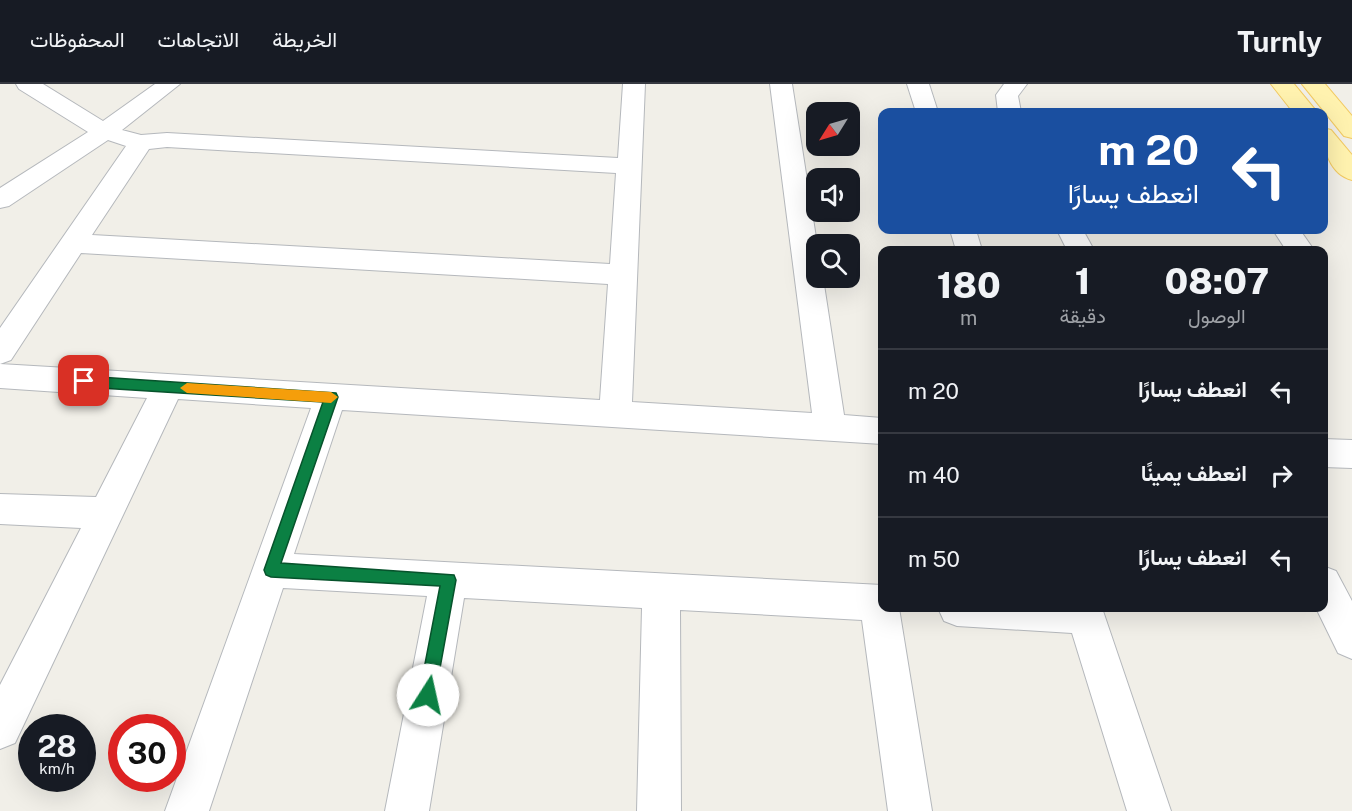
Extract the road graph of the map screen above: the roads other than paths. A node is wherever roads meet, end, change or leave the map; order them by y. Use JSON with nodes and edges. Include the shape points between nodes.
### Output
{"nodes":[{"id":1,"x":27,"y":84,"type":"edge"},
{"id":2,"x":169,"y":84,"type":"edge"},
{"id":3,"x":634,"y":84,"type":"edge"},
{"id":4,"x":781,"y":84,"type":"edge"},
{"id":5,"x":918,"y":84,"type":"edge"},
{"id":6,"x":1016,"y":84,"type":"edge"},
{"id":7,"x":1282,"y":84,"type":"edge"},
{"id":8,"x":1313,"y":84,"type":"edge"},
{"id":9,"x":926,"y":108,"type":"edge"},
{"id":10,"x":1010,"y":108,"type":"edge"},
{"id":11,"x":1302,"y":108,"type":"edge"},
{"id":12,"x":1352,"y":131,"type":"edge"},
{"id":13,"x":104,"y":132,"type":"junction"},
{"id":14,"x":141,"y":142,"type":"junction"},
{"id":15,"x":1328,"y":144,"type":"edge"},
{"id":16,"x":629,"y":166,"type":"junction"},
{"id":17,"x":1352,"y":172,"type":"edge"},
{"id":18,"x":0,"y":200,"type":"edge"},
{"id":19,"x":73,"y":243,"type":"junction"},
{"id":20,"x":623,"y":275,"type":"junction"},
{"id":21,"x":0,"y":352,"type":"edge"},
{"id":22,"x":0,"y":376,"type":"edge"},
{"id":23,"x":168,"y":387,"type":"junction"},
{"id":24,"x":331,"y":397,"type":"junction"},
{"id":25,"x":615,"y":415,"type":"junction"},
{"id":26,"x":830,"y":428,"type":"junction"},
{"id":27,"x":878,"y":432,"type":"edge"},
{"id":28,"x":1328,"y":453,"type":"edge"},
{"id":29,"x":1352,"y":454,"type":"edge"},
{"id":30,"x":0,"y":509,"type":"edge"},
{"id":31,"x":106,"y":513,"type":"junction"},
{"id":32,"x":271,"y":570,"type":"junction"},
{"id":33,"x":448,"y":580,"type":"junction"},
{"id":34,"x":661,"y":591,"type":"junction"},
{"id":35,"x":1328,"y":593,"type":"edge"},
{"id":36,"x":878,"y":603,"type":"edge"},
{"id":37,"x":881,"y":612,"type":"edge"},
{"id":38,"x":1084,"y":612,"type":"edge"},
{"id":39,"x":1352,"y":640,"type":"edge"},
{"id":40,"x":13,"y":675,"type":"edge"},
{"id":41,"x":0,"y":728,"type":"edge"},
{"id":42,"x":187,"y":811,"type":"edge"},
{"id":43,"x":407,"y":811,"type":"edge"},
{"id":44,"x":659,"y":811,"type":"edge"},
{"id":45,"x":910,"y":811,"type":"edge"},
{"id":46,"x":1149,"y":811,"type":"edge"}],
"edges":[{"from":1,"to":13,"type":"street"},
{"from":2,"to":13,"type":"street"},
{"from":3,"to":16,"type":"street"},
{"from":4,"to":26,"type":"street"},
{"from":5,"to":9,"type":"street"},
{"from":6,"to":10,"type":"street","via":[[1007,95]]},
{"from":7,"to":11,"type":"main road"},
{"from":8,"to":12,"type":"main road"},
{"from":13,"to":14,"type":"street"},
{"from":13,"to":18,"type":"street"},
{"from":14,"to":16,"type":"street","via":[[167,140]]},
{"from":14,"to":19,"type":"street"},
{"from":15,"to":17,"type":"main road"},
{"from":16,"to":20,"type":"street"},
{"from":19,"to":20,"type":"street"},
{"from":19,"to":21,"type":"street"},
{"from":20,"to":25,"type":"street"},
{"from":22,"to":23,"type":"street"},
{"from":23,"to":24,"type":"street"},
{"from":23,"to":31,"type":"street"},
{"from":24,"to":25,"type":"street"},
{"from":24,"to":32,"type":"street"},
{"from":25,"to":26,"type":"street"},
{"from":26,"to":27,"type":"street"},
{"from":28,"to":29,"type":"street"},
{"from":30,"to":31,"type":"street"},
{"from":31,"to":40,"type":"street"},
{"from":32,"to":33,"type":"street"},
{"from":32,"to":42,"type":"street"},
{"from":33,"to":34,"type":"street"},
{"from":33,"to":43,"type":"street"},
{"from":34,"to":36,"type":"street"},
{"from":34,"to":44,"type":"street"},
{"from":35,"to":39,"type":"street"},
{"from":37,"to":45,"type":"street"},
{"from":38,"to":46,"type":"street"},
{"from":40,"to":41,"type":"street"}]}
